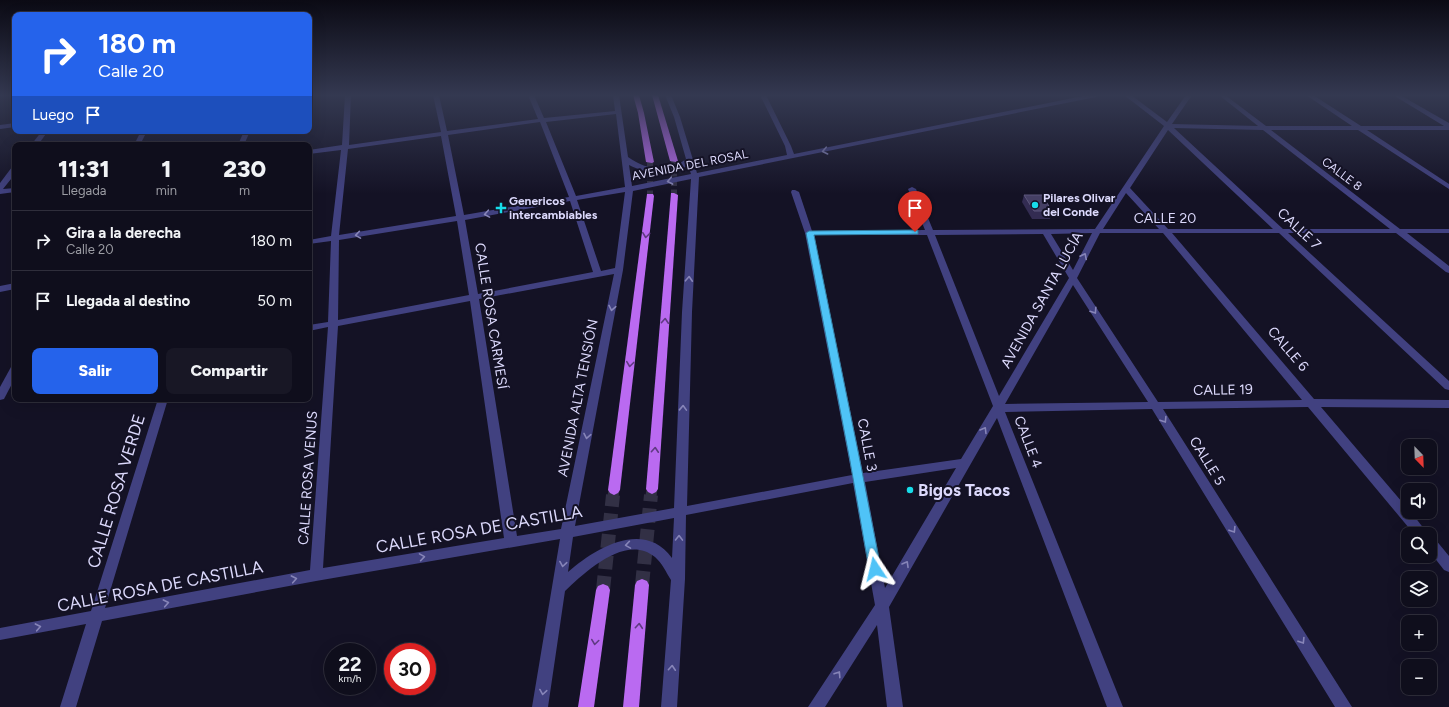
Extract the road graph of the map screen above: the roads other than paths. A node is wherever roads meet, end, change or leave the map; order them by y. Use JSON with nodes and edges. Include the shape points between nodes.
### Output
{"nodes":[{"id":1,"x":346,"y":128,"type":"edge"},
{"id":2,"x":444,"y":128,"type":"edge"},
{"id":3,"x":483,"y":128,"type":"edge"},
{"id":4,"x":546,"y":128,"type":"edge"},
{"id":5,"x":621,"y":128,"type":"edge"},
{"id":6,"x":644,"y":128,"type":"edge"},
{"id":7,"x":664,"y":128,"type":"edge"},
{"id":8,"x":680,"y":128,"type":"edge"},
{"id":9,"x":779,"y":128,"type":"edge"},
{"id":10,"x":934,"y":128,"type":"edge"},
{"id":11,"x":1167,"y":128,"type":"edge"},
{"id":12,"x":1170,"y":128,"type":"edge"},
{"id":13,"x":1264,"y":128,"type":"joint"},
{"id":14,"x":1359,"y":128,"type":"joint"},
{"id":15,"x":445,"y":133,"type":"junction"},
{"id":16,"x":43,"y":134,"type":"edge"},
{"id":17,"x":36,"y":142,"type":"edge"},
{"id":18,"x":345,"y":147,"type":"junction"},
{"id":19,"x":312,"y":152,"type":"edge"},
{"id":20,"x":791,"y":157,"type":"junction"},
{"id":21,"x":626,"y":159,"type":"junction"},
{"id":22,"x":690,"y":160,"type":"junction"},
{"id":23,"x":674,"y":161,"type":"tunnel mouth"},
{"id":24,"x":650,"y":162,"type":"tunnel mouth"},
{"id":25,"x":12,"y":173,"type":"edge"},
{"id":26,"x":695,"y":176,"type":"junction"},
{"id":27,"x":1449,"y":187,"type":"edge"},
{"id":28,"x":0,"y":188,"type":"edge"},
{"id":29,"x":1126,"y":188,"type":"junction"},
{"id":30,"x":629,"y":189,"type":"junction"},
{"id":31,"x":912,"y":189,"type":"dead end"},
{"id":32,"x":12,"y":190,"type":"edge"},
{"id":33,"x":0,"y":192,"type":"edge"},
{"id":34,"x":795,"y":192,"type":"dead end"},
{"id":35,"x":674,"y":195,"type":"tunnel mouth"},
{"id":36,"x":650,"y":196,"type":"tunnel mouth"},
{"id":37,"x":574,"y":199,"type":"junction"},
{"id":38,"x":461,"y":218,"type":"junction"},
{"id":39,"x":1282,"y":230,"type":"junction"},
{"id":40,"x":1397,"y":230,"type":"junction"},
{"id":41,"x":1045,"y":231,"type":"junction"},
{"id":42,"x":1096,"y":231,"type":"junction"},
{"id":43,"x":1449,"y":231,"type":"edge"},
{"id":44,"x":930,"y":232,"type":"junction"},
{"id":45,"x":1166,"y":232,"type":"junction"},
{"id":46,"x":809,"y":233,"type":"junction"},
{"id":47,"x":335,"y":238,"type":"junction"},
{"id":48,"x":312,"y":242,"type":"edge"},
{"id":49,"x":619,"y":270,"type":"junction"},
{"id":50,"x":1449,"y":270,"type":"edge"},
{"id":51,"x":598,"y":274,"type":"junction"},
{"id":52,"x":1073,"y":278,"type":"junction"},
{"id":53,"x":12,"y":286,"type":"edge"},
{"id":54,"x":0,"y":288,"type":"edge"},
{"id":55,"x":474,"y":298,"type":"junction"},
{"id":56,"x":332,"y":324,"type":"junction"},
{"id":57,"x":312,"y":327,"type":"edge"},
{"id":58,"x":12,"y":374,"type":"edge"},
{"id":59,"x":1449,"y":387,"type":"edge"},
{"id":60,"x":0,"y":396,"type":"edge"},
{"id":61,"x":162,"y":402,"type":"edge"},
{"id":62,"x":1313,"y":403,"type":"junction"},
{"id":63,"x":1449,"y":404,"type":"edge"},
{"id":64,"x":1155,"y":405,"type":"junction"},
{"id":65,"x":998,"y":408,"type":"junction"},
{"id":66,"x":964,"y":463,"type":"junction"},
{"id":67,"x":858,"y":478,"type":"junction"},
{"id":68,"x":652,"y":489,"type":"tunnel mouth"},
{"id":69,"x":614,"y":490,"type":"tunnel mouth"},
{"id":70,"x":679,"y":512,"type":"junction"},
{"id":71,"x":1416,"y":527,"type":"edge"},
{"id":72,"x":568,"y":533,"type":"junction"},
{"id":73,"x":511,"y":542,"type":"junction"},
{"id":74,"x":1437,"y":551,"type":"edge"},
{"id":75,"x":1449,"y":566,"type":"edge"},
{"id":76,"x":316,"y":575,"type":"junction"},
{"id":77,"x":678,"y":579,"type":"junction"},
{"id":78,"x":642,"y":585,"type":"tunnel mouth"},
{"id":79,"x":559,"y":588,"type":"junction"},
{"id":80,"x":603,"y":590,"type":"tunnel mouth"},
{"id":81,"x":882,"y":606,"type":"junction"},
{"id":82,"x":97,"y":616,"type":"junction"},
{"id":83,"x":0,"y":634,"type":"edge"},
{"id":84,"x":68,"y":707,"type":"edge"},
{"id":85,"x":540,"y":707,"type":"edge"},
{"id":86,"x":586,"y":707,"type":"edge"},
{"id":87,"x":631,"y":707,"type":"edge"},
{"id":88,"x":669,"y":707,"type":"edge"},
{"id":89,"x":816,"y":707,"type":"edge"},
{"id":90,"x":895,"y":707,"type":"edge"},
{"id":91,"x":1115,"y":707,"type":"edge"},
{"id":92,"x":1344,"y":707,"type":"edge"}],
"edges":[{"from":1,"to":18,"type":"street","name":"CALLE ROSA VENUS"},
{"from":2,"to":15,"type":"street","name":"CALLE ROSA CARMESÍ"},
{"from":3,"to":15,"type":"street"},
{"from":4,"to":37,"type":"street"},
{"from":5,"to":21,"type":"street","name":"AVENIDA ALTA TENSIÓN"},
{"from":6,"to":24,"type":"main road"},
{"from":7,"to":23,"type":"main road"},
{"from":8,"to":22,"type":"street"},
{"from":9,"to":20,"type":"street"},
{"from":10,"to":20,"type":"street","name":"AVENIDA DEL ROSAL","one_way":true},
{"from":11,"to":29,"type":"street","name":"AVENIDA SANTA LUCÍA"},
{"from":12,"to":39,"type":"street","name":"CALLE 7"},
{"from":13,"to":14,"type":"street"},
{"from":13,"to":40,"type":"street","name":"CALLE 8"},
{"from":14,"to":27,"type":"street"},
{"from":15,"to":18,"type":"street"},
{"from":15,"to":38,"type":"street","name":"CALLE ROSA CARMESÍ"},
{"from":16,"to":17,"type":"street"},
{"from":18,"to":19,"type":"street"},
{"from":18,"to":47,"type":"street","name":"CALLE ROSA VENUS"},
{"from":20,"to":26,"type":"street","name":"AVENIDA DEL ROSAL"},
{"from":21,"to":22,"type":"street","via":[[636,167],[657,171],[678,167]]},
{"from":21,"to":30,"type":"street","name":"AVENIDA ALTA TENSIÓN"},
{"from":22,"to":26,"type":"street"},
{"from":25,"to":28,"type":"street"},
{"from":26,"to":30,"type":"street","name":"AVENIDA DEL ROSAL","one_way":true},
{"from":70,"to":26,"type":"street","one_way":true},
{"from":29,"to":42,"type":"street","name":"AVENIDA SANTA LUCÍA"},
{"from":29,"to":45,"type":"street","name":"CALLE 6"},
{"from":30,"to":37,"type":"street","name":"AVENIDA DEL ROSAL"},
{"from":30,"to":49,"type":"street","name":"AVENIDA ALTA TENSIÓN"},
{"from":31,"to":44,"type":"street","name":"CALLE 4"},
{"from":32,"to":33,"type":"street"},
{"from":34,"to":46,"type":"street","name":"CALLE 3"},
{"from":68,"to":35,"type":"main road","one_way":true},
{"from":36,"to":69,"type":"main road","one_way":true},
{"from":37,"to":38,"type":"street","name":"AVENIDA DEL ROSAL","one_way":true},
{"from":37,"to":51,"type":"street"},
{"from":38,"to":47,"type":"street","name":"AVENIDA DEL ROSAL","one_way":true},
{"from":38,"to":55,"type":"street","name":"CALLE ROSA CARMESÍ"},
{"from":39,"to":40,"type":"street","name":"CALLE 20"},
{"from":39,"to":45,"type":"street","name":"CALLE 20"},
{"from":39,"to":59,"type":"street","name":"CALLE 7"},
{"from":40,"to":43,"type":"street","name":"CALLE 20"},
{"from":40,"to":50,"type":"street","name":"CALLE 8"},
{"from":41,"to":42,"type":"street","name":"CALLE 20"},
{"from":41,"to":44,"type":"street","name":"CALLE 20"},
{"from":41,"to":52,"type":"street","name":"CALLE 5"},
{"from":42,"to":45,"type":"street","name":"CALLE 20"},
{"from":52,"to":42,"type":"street","name":"AVENIDA SANTA LUCÍA","one_way":true},
{"from":44,"to":46,"type":"street","name":"CALLE 20"},
{"from":44,"to":65,"type":"street","name":"CALLE 4"},
{"from":45,"to":62,"type":"street","name":"CALLE 6"},
{"from":46,"to":67,"type":"street","name":"CALLE 3"},
{"from":47,"to":48,"type":"street","name":"AVENIDA DEL ROSAL"},
{"from":47,"to":56,"type":"street","name":"CALLE ROSA VENUS"},
{"from":49,"to":51,"type":"street"},
{"from":49,"to":72,"type":"street","name":"AVENIDA ALTA TENSIÓN","one_way":true},
{"from":51,"to":55,"type":"street"},
{"from":52,"to":64,"type":"street","name":"CALLE 5","one_way":true},
{"from":52,"to":65,"type":"street","name":"AVENIDA SANTA LUCÍA"},
{"from":53,"to":54,"type":"street"},
{"from":55,"to":56,"type":"street"},
{"from":55,"to":73,"type":"street","name":"CALLE ROSA CARMESÍ"},
{"from":56,"to":57,"type":"street"},
{"from":56,"to":76,"type":"street","name":"CALLE ROSA VENUS"},
{"from":58,"to":60,"type":"street"},
{"from":61,"to":82,"type":"street","name":"CALLE ROSA VERDE"},
{"from":62,"to":63,"type":"street","name":"CALLE 19"},
{"from":62,"to":64,"type":"street","name":"CALLE 19"},
{"from":62,"to":71,"type":"street","name":"CALLE 6"},
{"from":64,"to":65,"type":"street","name":"CALLE 19"},
{"from":64,"to":92,"type":"street","name":"CALLE 5","one_way":true},
{"from":66,"to":65,"type":"street","name":"AVENIDA SANTA LUCÍA","one_way":true},
{"from":65,"to":91,"type":"street","name":"CALLE 4"},
{"from":66,"to":67,"type":"street","name":"CALLE ROSA DE CASTILLA"},
{"from":81,"to":66,"type":"street","name":"AVENIDA SANTA LUCÍA","one_way":true},
{"from":67,"to":70,"type":"street","name":"CALLE ROSA DE CASTILLA"},
{"from":67,"to":81,"type":"street","name":"CALLE 3"},
{"from":70,"to":72,"type":"street","name":"CALLE ROSA DE CASTILLA"},
{"from":77,"to":70,"type":"street","one_way":true},
{"from":72,"to":73,"type":"street","name":"CALLE ROSA DE CASTILLA"},
{"from":72,"to":79,"type":"street","name":"AVENIDA ALTA TENSIÓN","one_way":true},
{"from":76,"to":73,"type":"street","name":"CALLE ROSA DE CASTILLA","one_way":true},
{"from":74,"to":75,"type":"street"},
{"from":82,"to":76,"type":"street","name":"CALLE ROSA DE CASTILLA","one_way":true},
{"from":77,"to":79,"type":"street","one_way":true,"via":[[656,550],[636,544],[622,546],[596,557]]},
{"from":88,"to":77,"type":"street","one_way":true},
{"from":87,"to":78,"type":"main road","one_way":true},
{"from":79,"to":85,"type":"street","name":"AVENIDA ALTA TENSIÓN","one_way":true},
{"from":80,"to":86,"type":"main road","one_way":true},
{"from":89,"to":81,"type":"street","name":"AVENIDA SANTA LUCÍA","one_way":true},
{"from":81,"to":90,"type":"street","name":"CALLE 3"},
{"from":83,"to":82,"type":"street","name":"CALLE ROSA DE CASTILLA","one_way":true},
{"from":82,"to":84,"type":"street","name":"CALLE ROSA VERDE"}]}
